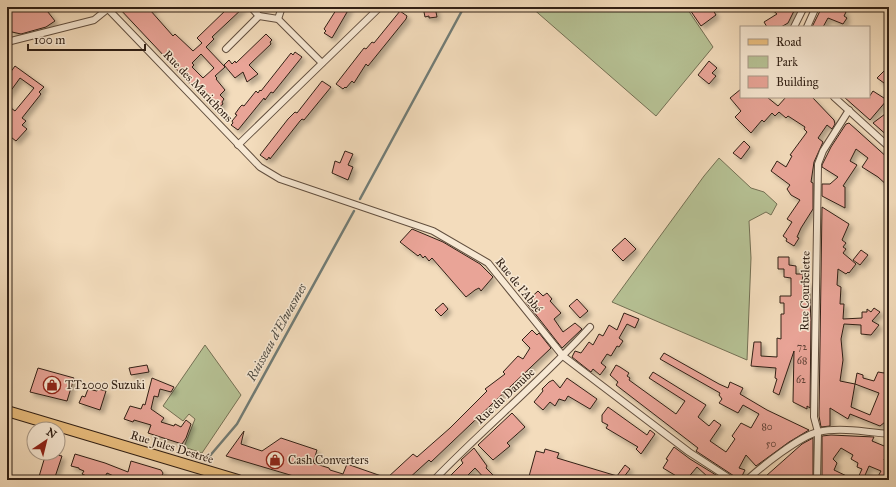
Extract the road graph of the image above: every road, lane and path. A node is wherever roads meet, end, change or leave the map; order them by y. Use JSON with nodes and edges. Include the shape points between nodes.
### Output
{"nodes":[{"id":1,"x":251,"y":7,"type":"edge"},
{"id":2,"x":282,"y":7,"type":"edge"},
{"id":3,"x":380,"y":7,"type":"edge"},
{"id":4,"x":804,"y":7,"type":"edge"},
{"id":5,"x":109,"y":8,"type":"edge"},
{"id":6,"x":814,"y":8,"type":"edge"},
{"id":7,"x":259,"y":16,"type":"junction"},
{"id":8,"x":278,"y":19,"type":"junction"},
{"id":9,"x":794,"y":26,"type":"edge"},
{"id":10,"x":807,"y":26,"type":"edge"},
{"id":11,"x":7,"y":42,"type":"edge"},
{"id":12,"x":226,"y":50,"type":"dead end"},
{"id":13,"x":322,"y":64,"type":"junction"},
{"id":14,"x":835,"y":98,"type":"edge"},
{"id":15,"x":849,"y":110,"type":"junction"},
{"id":16,"x":238,"y":145,"type":"junction"},
{"id":17,"x":889,"y":147,"type":"edge"},
{"id":18,"x":590,"y":327,"type":"dead end"},
{"id":19,"x":563,"y":356,"type":"junction"},
{"id":20,"x":7,"y":411,"type":"edge"},
{"id":21,"x":818,"y":432,"type":"junction"},
{"id":22,"x":889,"y":434,"type":"edge"},
{"id":23,"x":221,"y":478,"type":"edge"},
{"id":24,"x":238,"y":480,"type":"edge"},
{"id":25,"x":434,"y":480,"type":"edge"},
{"id":26,"x":732,"y":480,"type":"edge"},
{"id":27,"x":747,"y":480,"type":"edge"},
{"id":28,"x":816,"y":480,"type":"edge"}],
"edges":[{"from":1,"to":7,"type":"street"},
{"from":2,"to":8,"type":"street"},
{"from":3,"to":13,"type":"street"},
{"from":4,"to":9,"type":"street"},
{"from":5,"to":11,"type":"street","via":[[94,20]]},
{"from":5,"to":16,"type":"street","name":"Rue des Marichons"},
{"from":6,"to":10,"type":"street"},
{"from":7,"to":8,"type":"street"},
{"from":7,"to":12,"type":"street"},
{"from":8,"to":13,"type":"street"},
{"from":13,"to":16,"type":"street"},
{"from":14,"to":15,"type":"street"},
{"from":15,"to":17,"type":"street"},
{"from":15,"to":21,"type":"street","name":"Rue Courbelette","via":[[823,151],[818,164],[814,417]]},
{"from":16,"to":19,"type":"street","name":"Rue de l'Abbé","via":[[260,166],[280,179],[433,231],[488,263]]},
{"from":18,"to":19,"type":"street","name":"Rue du Danube"},
{"from":19,"to":25,"type":"street","name":"Rue du Danube"},
{"from":19,"to":26,"type":"street","name":"Rue de l'Abbé","via":[[689,452]]},
{"from":20,"to":23,"type":"main road","name":"Rue Jules Destrée"},
{"from":21,"to":22,"type":"street"},
{"from":21,"to":27,"type":"street","via":[[789,447]]},
{"from":21,"to":28,"type":"street","name":"Rue Courbelette"},
{"from":23,"to":24,"type":"main road","name":"Rue Jules Destrée"}]}
